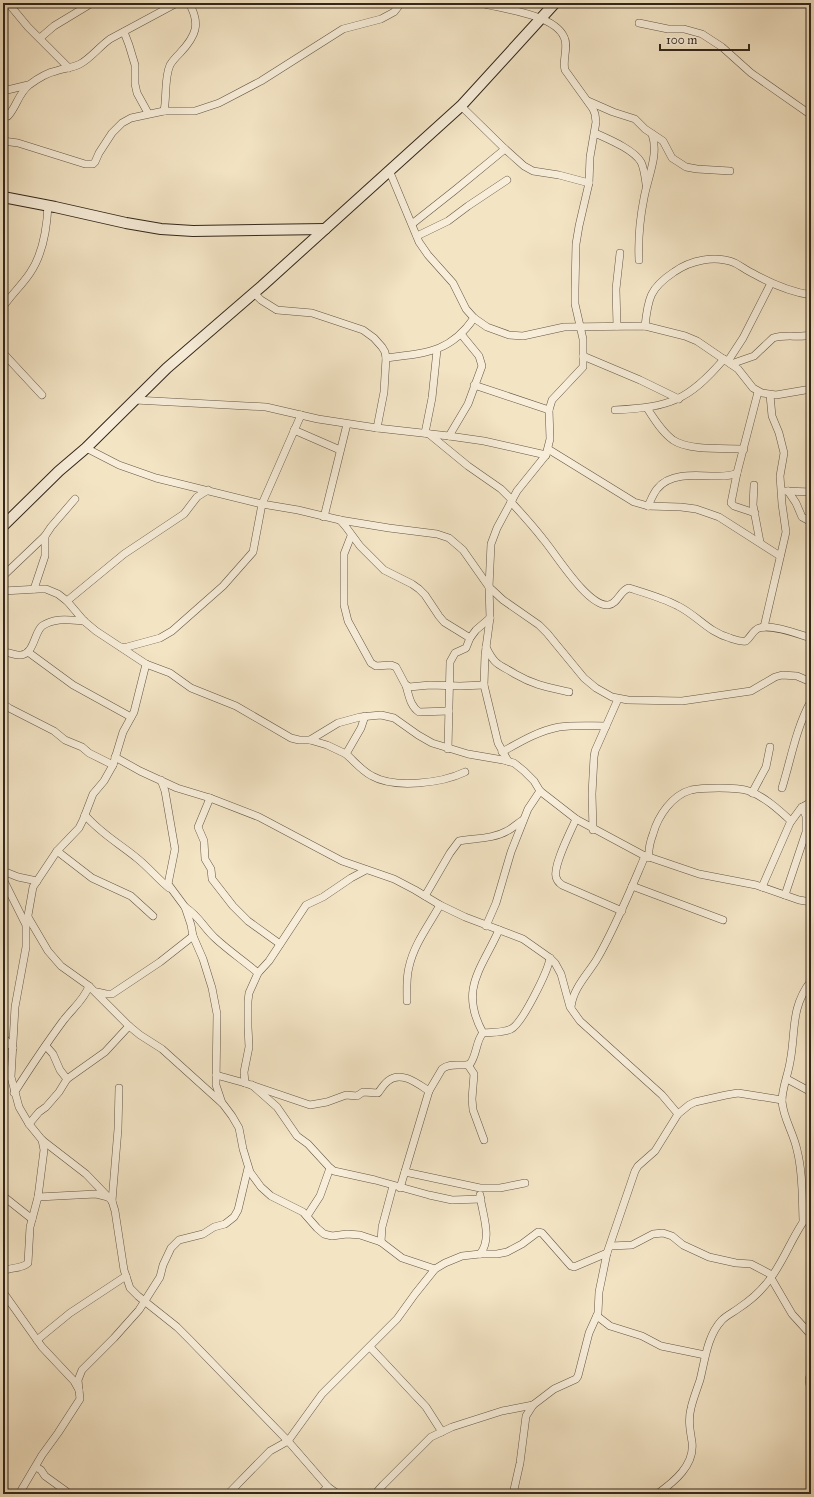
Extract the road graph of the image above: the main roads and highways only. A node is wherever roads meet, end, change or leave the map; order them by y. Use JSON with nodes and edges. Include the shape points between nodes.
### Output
{"nodes":[{"id":1,"x":555,"y":3,"type":"edge"},
{"id":2,"x":3,"y":197,"type":"edge"},
{"id":3,"x":325,"y":229,"type":"junction"},
{"id":4,"x":3,"y":526,"type":"edge"}],
"edges":[{"from":1,"to":3,"type":"main road","via":[[461,106]]},
{"from":2,"to":3,"type":"main road","via":[[126,224],[161,229]]},
{"from":3,"to":4,"type":"main road","via":[[167,368]]}]}
